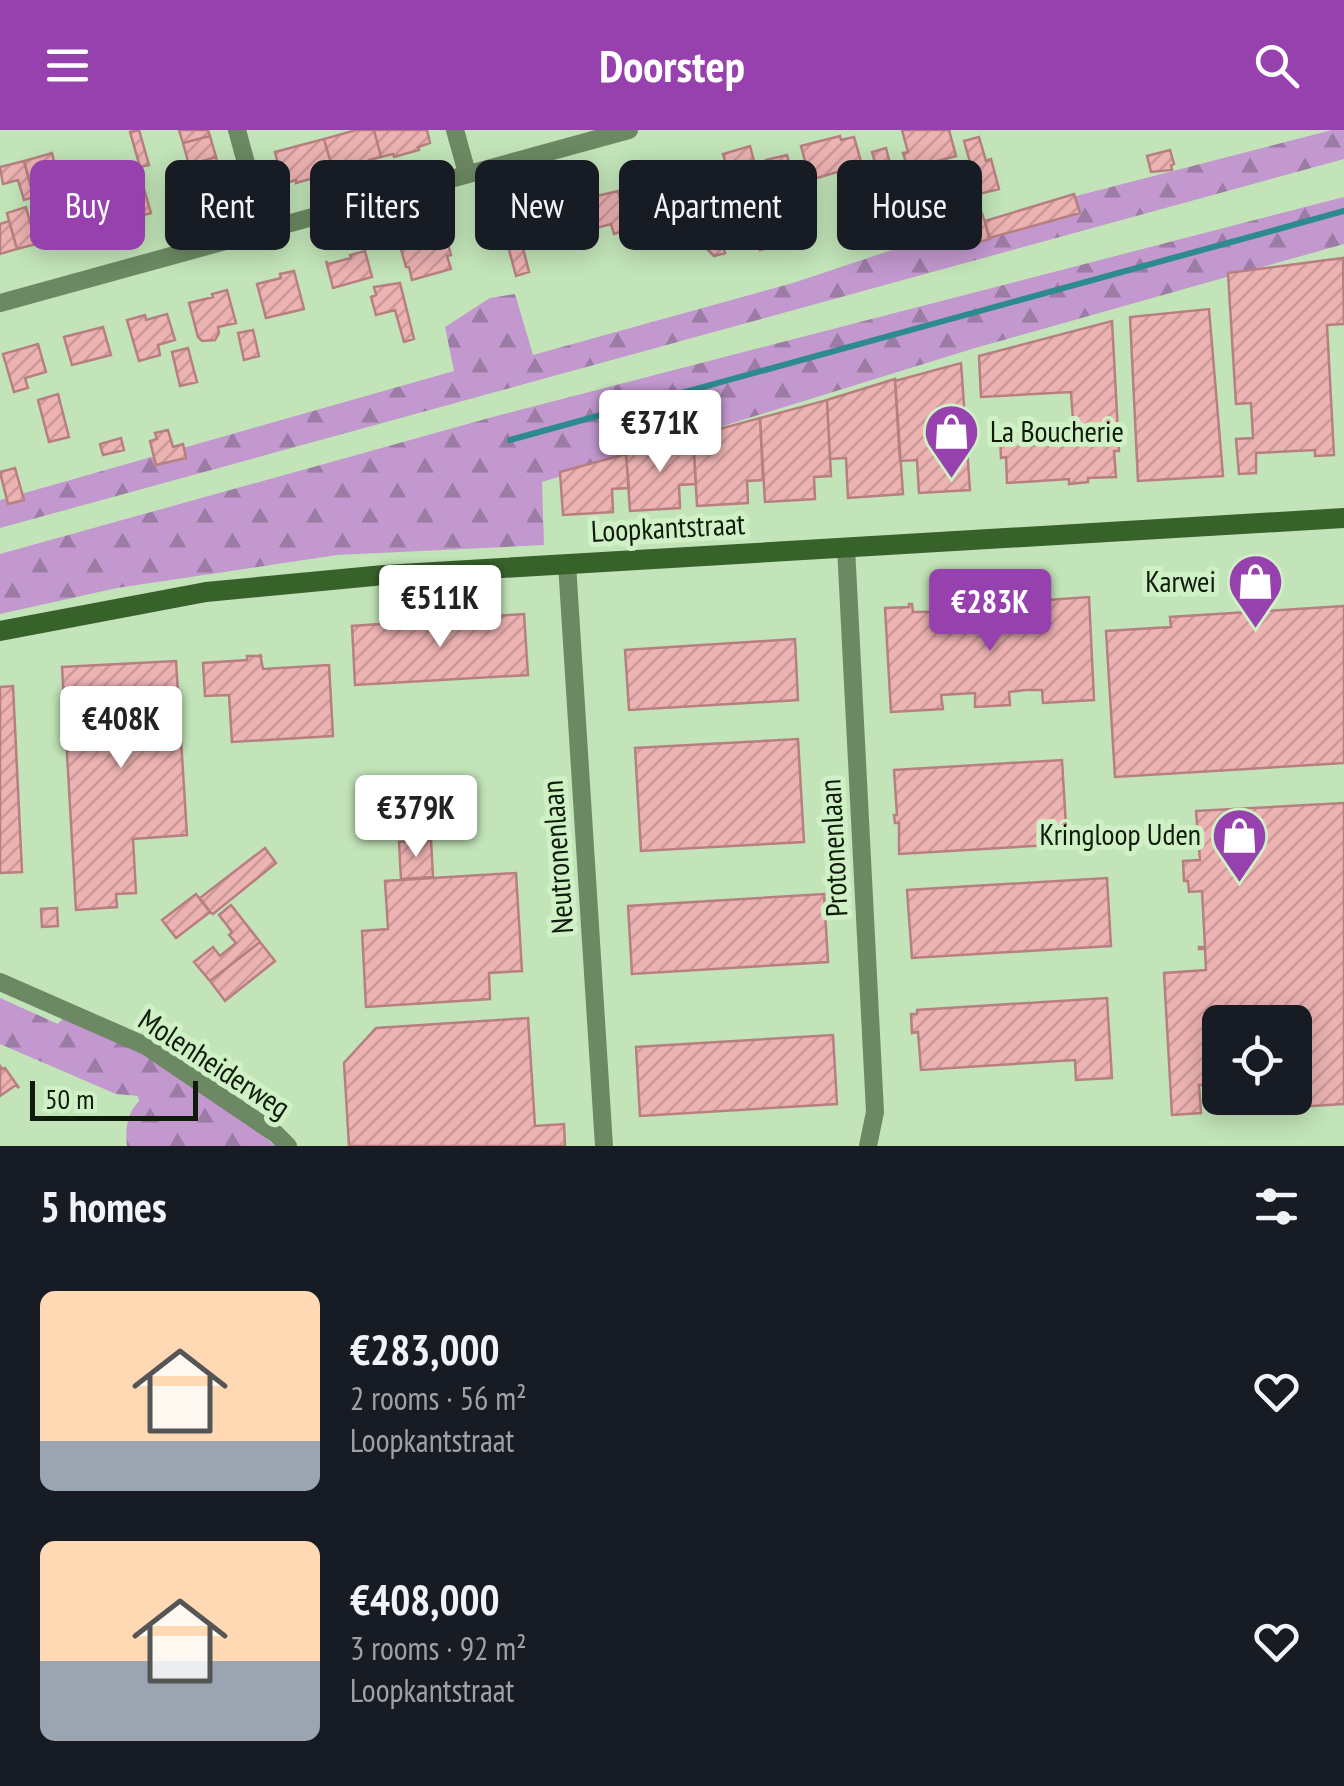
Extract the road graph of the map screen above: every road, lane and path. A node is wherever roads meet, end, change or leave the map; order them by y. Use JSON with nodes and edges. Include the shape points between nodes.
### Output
{"nodes":[{"id":1,"x":238,"y":130,"type":"edge"},
{"id":2,"x":455,"y":130,"type":"edge"},
{"id":3,"x":629,"y":130,"type":"edge"},
{"id":4,"x":246,"y":160,"type":"edge"},
{"id":5,"x":467,"y":174,"type":"junction"},
{"id":6,"x":290,"y":222,"type":"edge"},
{"id":7,"x":188,"y":250,"type":"edge"},
{"id":8,"x":0,"y":302,"type":"edge"},
{"id":9,"x":1344,"y":518,"type":"edge"},
{"id":10,"x":846,"y":547,"type":"junction"},
{"id":11,"x":568,"y":564,"type":"junction"},
{"id":12,"x":0,"y":631,"type":"edge"},
{"id":13,"x":0,"y":982,"type":"edge"},
{"id":14,"x":288,"y":1146,"type":"edge"},
{"id":15,"x":604,"y":1146,"type":"edge"},
{"id":16,"x":868,"y":1146,"type":"edge"}],
"edges":[{"from":1,"to":4,"type":"street"},
{"from":2,"to":5,"type":"street"},
{"from":3,"to":5,"type":"street"},
{"from":5,"to":6,"type":"street"},
{"from":7,"to":8,"type":"street"},
{"from":9,"to":10,"type":"street","name":"Loopkantstraat"},
{"from":10,"to":11,"type":"street","name":"Loopkantstraat"},
{"from":10,"to":16,"type":"street","name":"Protonenlaan","via":[[874,1112]]},
{"from":11,"to":12,"type":"street","name":"Loopkantstraat","via":[[206,592]]},
{"from":11,"to":15,"type":"street","name":"Neutronenlaan"},
{"from":13,"to":14,"type":"street","name":"Molenheiderweg","via":[[146,1046]]}]}
